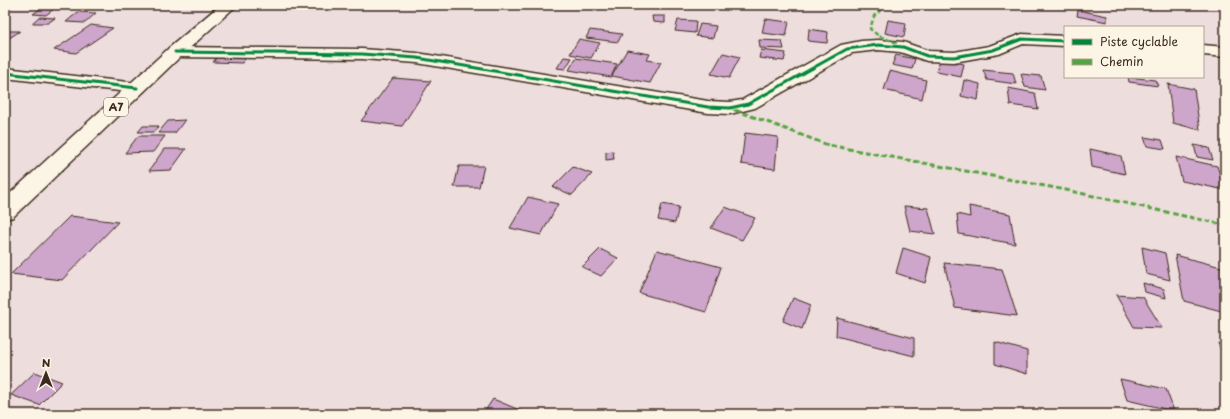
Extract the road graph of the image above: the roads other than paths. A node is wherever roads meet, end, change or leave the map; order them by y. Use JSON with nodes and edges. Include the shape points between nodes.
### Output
{"nodes":[{"id":1,"x":229,"y":5,"type":"edge"},
{"id":2,"x":1064,"y":41,"type":"edge"},
{"id":3,"x":1204,"y":50,"type":"edge"},
{"id":4,"x":175,"y":52,"type":"junction"},
{"id":5,"x":1225,"y":52,"type":"edge"},
{"id":6,"x":5,"y":73,"type":"edge"},
{"id":7,"x":137,"y":88,"type":"junction"},
{"id":8,"x":5,"y":211,"type":"edge"}],
"edges":[{"from":1,"to":4,"type":"street","number":"A7"},
{"from":2,"to":4,"type":"street","via":[[1022,39],[993,50],[954,57],[927,56],[903,46],[861,46],[827,60],[748,104],[730,108],[708,107],[417,58],[362,54]]},
{"from":3,"to":5,"type":"street"},
{"from":4,"to":7,"type":"street","number":"A7"},
{"from":6,"to":7,"type":"street"},
{"from":7,"to":8,"type":"street","number":"A7"}]}
